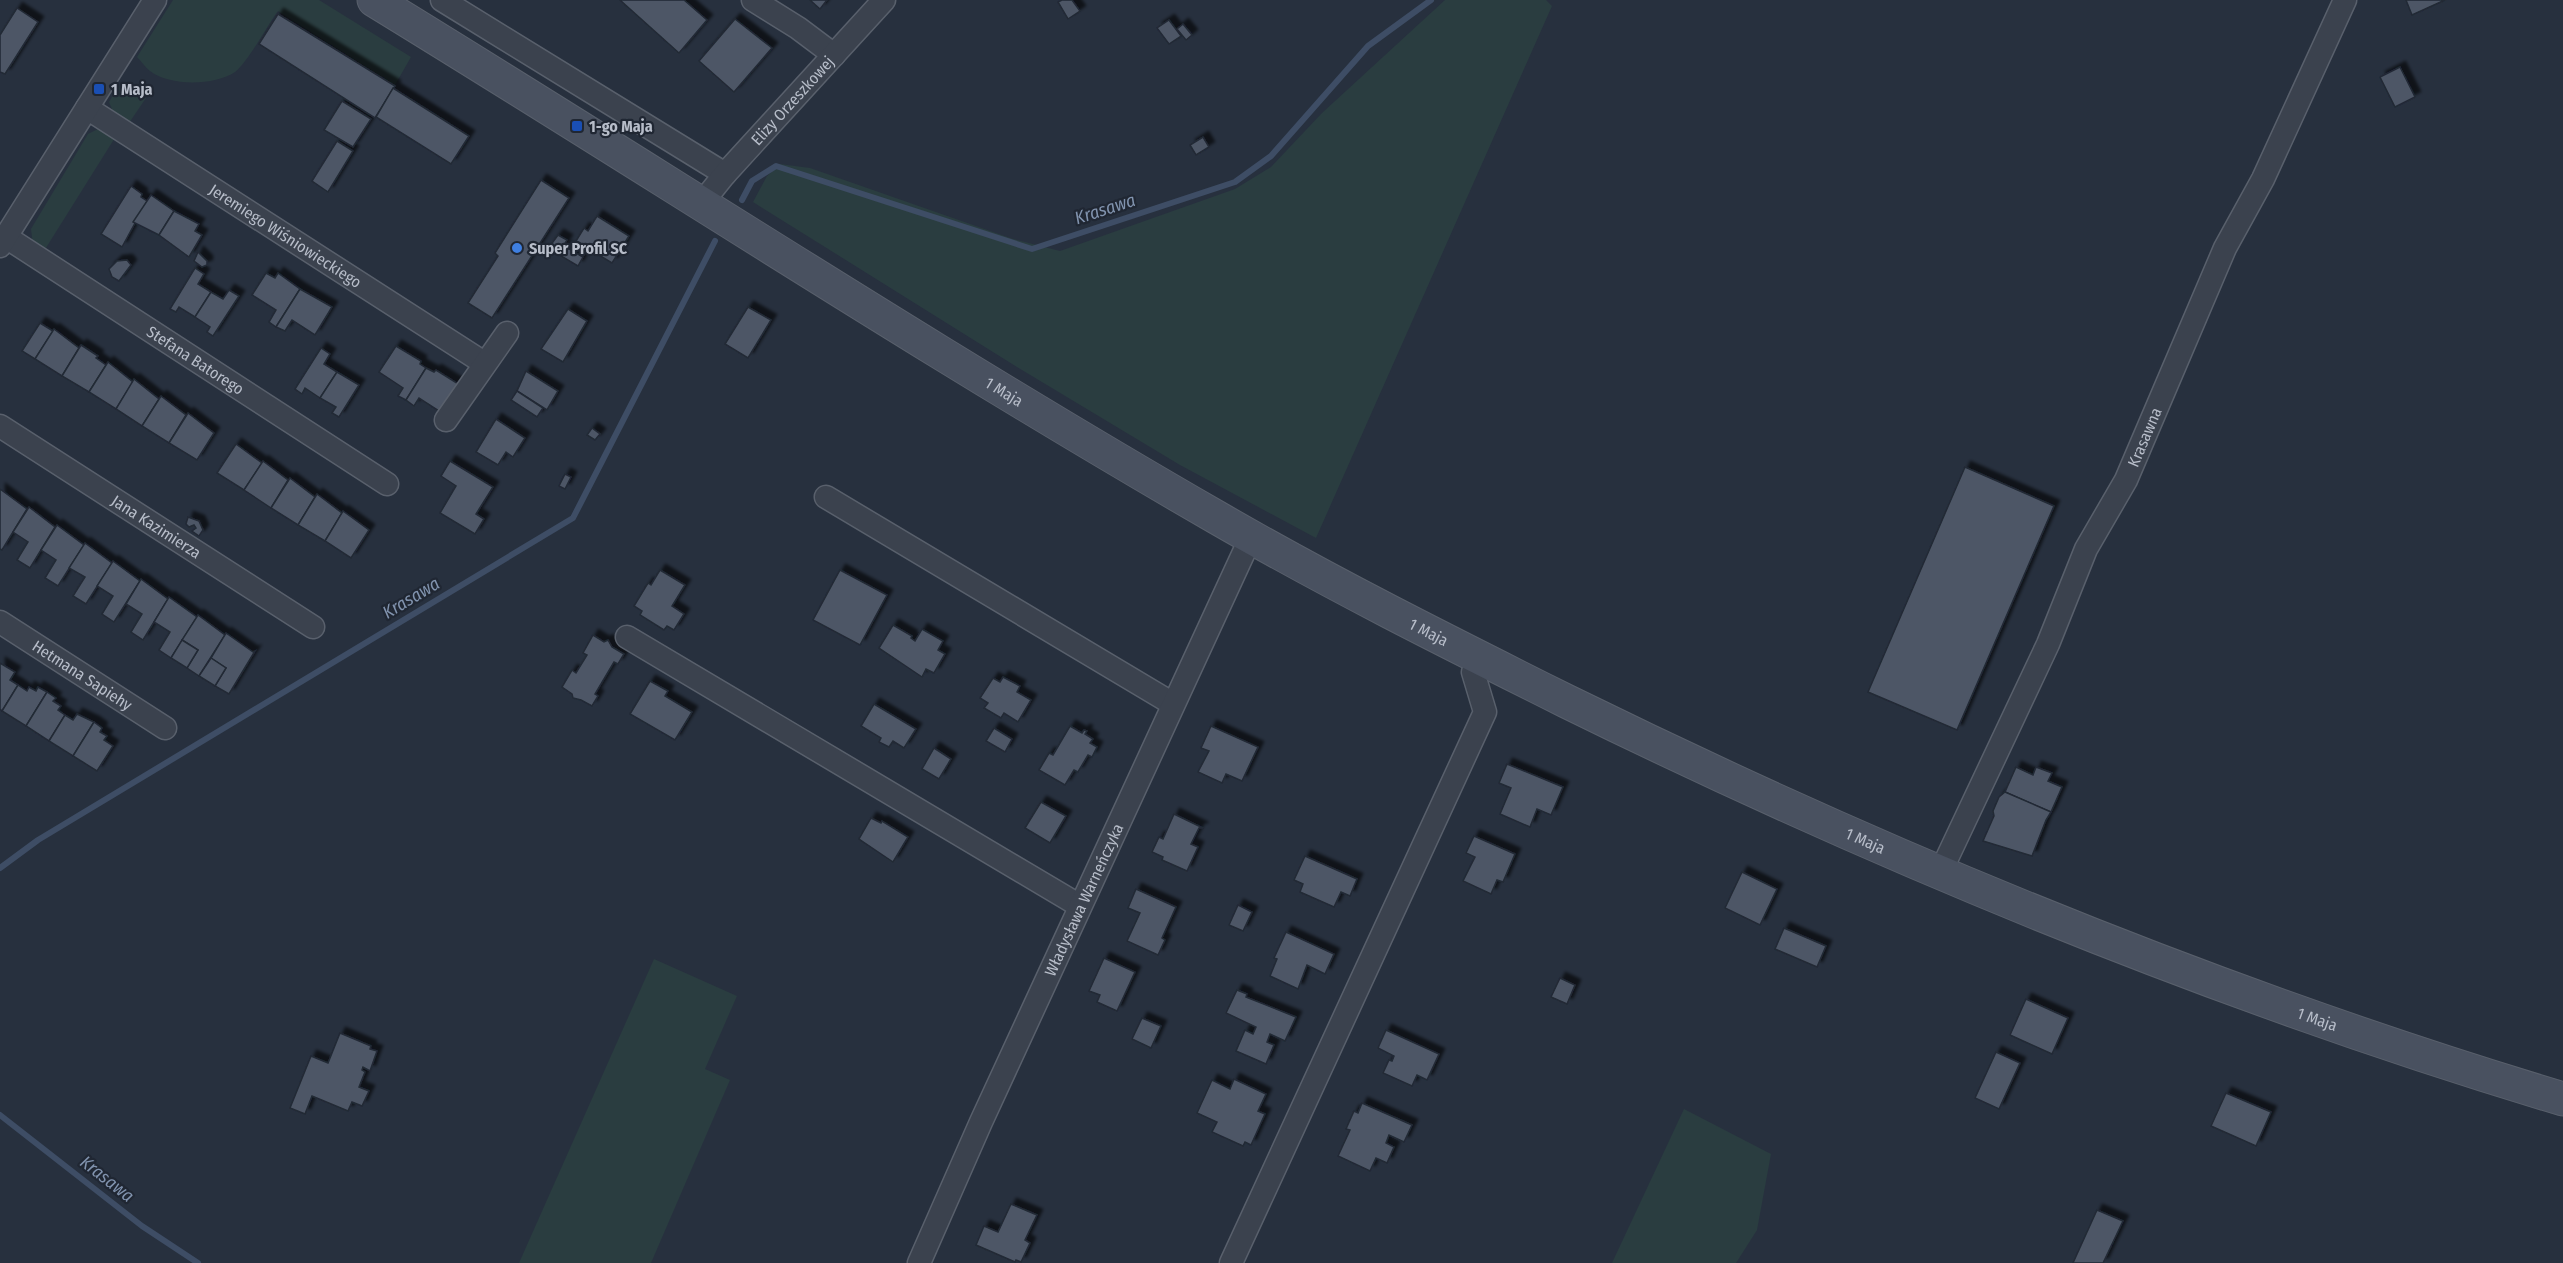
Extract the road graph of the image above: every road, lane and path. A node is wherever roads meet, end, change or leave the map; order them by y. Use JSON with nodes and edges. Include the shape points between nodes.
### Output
{"nodes":[{"id":1,"x":154,"y":0,"type":"edge"},
{"id":2,"x":374,"y":0,"type":"edge"},
{"id":3,"x":442,"y":0,"type":"edge"},
{"id":4,"x":753,"y":0,"type":"edge"},
{"id":5,"x":884,"y":0,"type":"edge"},
{"id":6,"x":2345,"y":0,"type":"edge"},
{"id":7,"x":834,"y":56,"type":"junction"},
{"id":8,"x":87,"y":108,"type":"junction"},
{"id":9,"x":725,"y":174,"type":"junction"},
{"id":10,"x":701,"y":204,"type":"junction"},
{"id":11,"x":3,"y":242,"type":"edge"},
{"id":12,"x":507,"y":333,"type":"dead end"},
{"id":13,"x":484,"y":363,"type":"junction"},
{"id":14,"x":446,"y":420,"type":"dead end"},
{"id":15,"x":0,"y":426,"type":"edge"},
{"id":16,"x":387,"y":484,"type":"dead end"},
{"id":17,"x":825,"y":497,"type":"dead end"},
{"id":18,"x":1251,"y":537,"type":"junction"},
{"id":19,"x":0,"y":622,"type":"edge"},
{"id":20,"x":313,"y":627,"type":"dead end"},
{"id":21,"x":627,"y":637,"type":"dead end"},
{"id":22,"x":1480,"y":658,"type":"junction"},
{"id":23,"x":1173,"y":704,"type":"junction"},
{"id":24,"x":165,"y":728,"type":"dead end"},
{"id":25,"x":1940,"y":873,"type":"junction"},
{"id":26,"x":1080,"y":906,"type":"junction"},
{"id":27,"x":2563,"y":1099,"type":"edge"},
{"id":28,"x":919,"y":1263,"type":"edge"},
{"id":29,"x":1231,"y":1263,"type":"edge"}],
"edges":[{"from":1,"to":8,"type":"street"},
{"from":2,"to":10,"type":"main road","name":"1 Maja"},
{"from":3,"to":9,"type":"street"},
{"from":4,"to":7,"type":"street"},
{"from":5,"to":7,"type":"street","name":"Elizy Orzeszkowej"},
{"from":6,"to":25,"type":"street","name":"Krasawna","via":[[2263,179],[2225,248],[2126,480],[2086,549],[2045,652]]},
{"from":7,"to":9,"type":"street","name":"Elizy Orzeszkowej"},
{"from":8,"to":11,"type":"street"},
{"from":8,"to":13,"type":"street","name":"Jeremiego Wiśniowieckiego"},
{"from":9,"to":10,"type":"street","name":"Elizy Orzeszkowej"},
{"from":10,"to":18,"type":"main road","name":"1 Maja","via":[[911,335]]},
{"from":11,"to":16,"type":"street","name":"Stefana Batorego"},
{"from":12,"to":13,"type":"street"},
{"from":13,"to":14,"type":"street"},
{"from":15,"to":20,"type":"street","name":"Jana Kazimierza"},
{"from":17,"to":23,"type":"street"},
{"from":18,"to":22,"type":"main road","name":"1 Maja"},
{"from":18,"to":23,"type":"street","name":"Władysława Warneńczyka"},
{"from":19,"to":24,"type":"street","name":"Hetmana Sapiehy"},
{"from":21,"to":26,"type":"street"},
{"from":22,"to":25,"type":"main road","name":"1 Maja","via":[[1784,805]]},
{"from":22,"to":29,"type":"street","via":[[1473,672],[1485,712]]},
{"from":23,"to":26,"type":"street","name":"Władysława Warneńczyka"},
{"from":25,"to":27,"type":"main road","name":"1 Maja","via":[[2086,933],[2360,1034]]},
{"from":26,"to":28,"type":"street","name":"Władysława Warneńczyka"}]}
